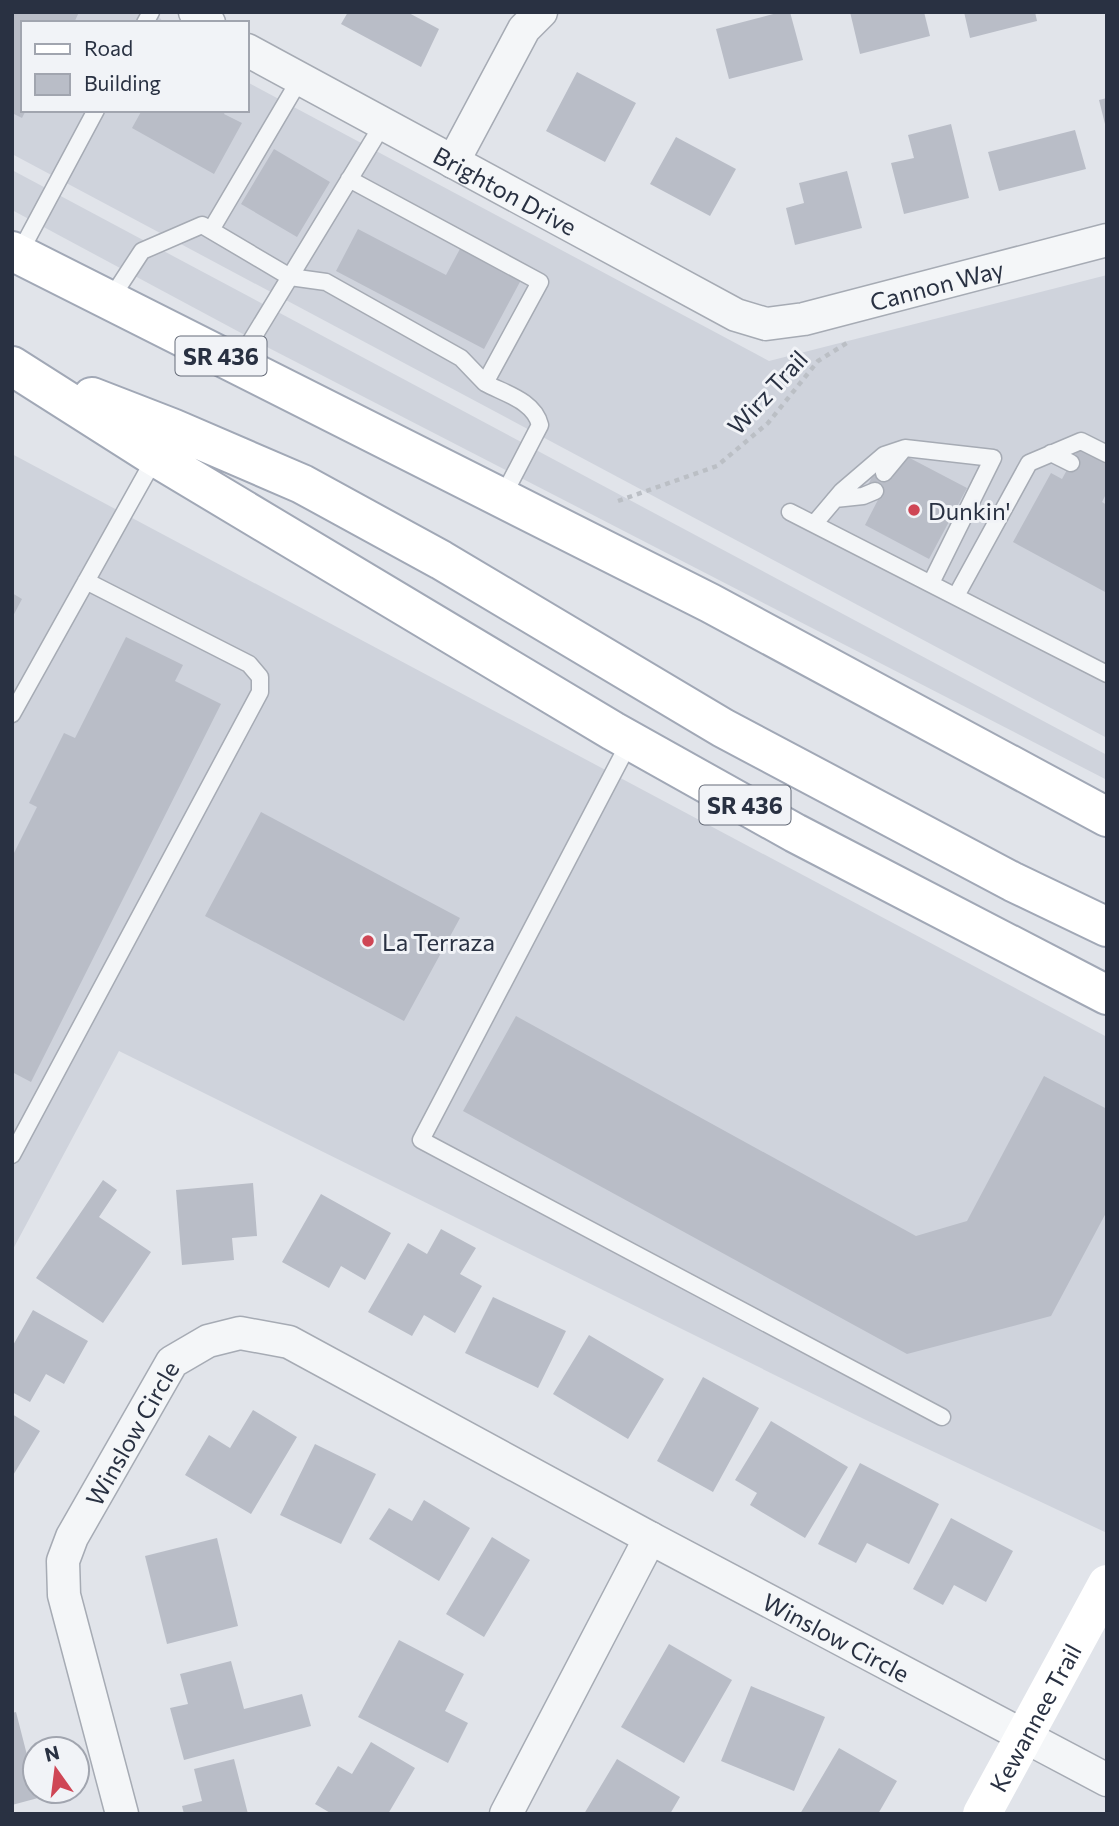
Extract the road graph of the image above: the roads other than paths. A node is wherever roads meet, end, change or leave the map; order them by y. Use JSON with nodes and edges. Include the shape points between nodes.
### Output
{"nodes":[{"id":1,"x":541,"y":12,"type":"edge"},
{"id":2,"x":248,"y":51,"type":"edge"},
{"id":3,"x":300,"y":79,"type":"junction"},
{"id":4,"x":95,"y":112,"type":"edge"},
{"id":5,"x":383,"y":124,"type":"junction"},
{"id":6,"x":453,"y":162,"type":"junction"},
{"id":7,"x":349,"y":179,"type":"junction"},
{"id":8,"x":211,"y":230,"type":"junction"},
{"id":9,"x":1107,"y":240,"type":"edge"},
{"id":10,"x":15,"y":252,"type":"edge"},
{"id":11,"x":290,"y":277,"type":"junction"},
{"id":12,"x":110,"y":300,"type":"junction"},
{"id":13,"x":766,"y":324,"type":"joint"},
{"id":14,"x":237,"y":365,"type":"junction"},
{"id":15,"x":13,"y":367,"type":"edge"},
{"id":16,"x":485,"y":383,"type":"junction"},
{"id":17,"x":164,"y":443,"type":"junction"},
{"id":18,"x":905,"y":448,"type":"junction"},
{"id":19,"x":1051,"y":453,"type":"junction"},
{"id":20,"x":1107,"y":454,"type":"edge"},
{"id":21,"x":1071,"y":463,"type":"dead end"},
{"id":22,"x":884,"y":473,"type":"dead end"},
{"id":23,"x":874,"y":491,"type":"dead end"},
{"id":24,"x":502,"y":498,"type":"junction"},
{"id":25,"x":835,"y":499,"type":"junction"},
{"id":26,"x":790,"y":512,"type":"dead end"},
{"id":27,"x":814,"y":524,"type":"junction"},
{"id":28,"x":86,"y":581,"type":"junction"},
{"id":29,"x":930,"y":583,"type":"junction"},
{"id":30,"x":956,"y":596,"type":"junction"},
{"id":31,"x":1107,"y":673,"type":"edge"},
{"id":32,"x":12,"y":714,"type":"edge"},
{"id":33,"x":630,"y":741,"type":"junction"},
{"id":34,"x":1107,"y":817,"type":"edge"},
{"id":35,"x":1107,"y":927,"type":"edge"},
{"id":36,"x":1107,"y":995,"type":"edge"},
{"id":37,"x":12,"y":1155,"type":"edge"},
{"id":38,"x":942,"y":1417,"type":"dead end"},
{"id":39,"x":650,"y":1538,"type":"junction"},
{"id":40,"x":1107,"y":1584,"type":"edge"},
{"id":41,"x":1023,"y":1735,"type":"junction"},
{"id":42,"x":1107,"y":1780,"type":"edge"},
{"id":43,"x":122,"y":1814,"type":"edge"},
{"id":44,"x":506,"y":1814,"type":"edge"},
{"id":45,"x":982,"y":1814,"type":"edge"}],
"edges":[{"from":1,"to":6,"type":"street","via":[[524,29]]},
{"from":2,"to":3,"type":"street","name":"Brighton Drive"},
{"from":3,"to":5,"type":"street","name":"Brighton Drive"},
{"from":3,"to":8,"type":"lane"},
{"from":4,"to":10,"type":"lane"},
{"from":5,"to":6,"type":"street","name":"Brighton Drive"},
{"from":5,"to":7,"type":"lane"},
{"from":6,"to":13,"type":"street","name":"Brighton Drive","via":[[736,315]]},
{"from":7,"to":11,"type":"lane"},
{"from":7,"to":16,"type":"lane","via":[[540,282]]},
{"from":8,"to":11,"type":"lane"},
{"from":8,"to":12,"type":"lane","via":[[202,225],[142,251]]},
{"from":9,"to":13,"type":"street","name":"Cannon Way"},
{"from":10,"to":12,"type":"main road","number":"SR 436"},
{"from":11,"to":14,"type":"lane"},
{"from":11,"to":16,"type":"lane","via":[[326,282],[461,358]]},
{"from":12,"to":14,"type":"main road","number":"SR 436"},
{"from":14,"to":24,"type":"main road","number":"SR 436"},
{"from":15,"to":17,"type":"main road"},
{"from":16,"to":24,"type":"lane","via":[[531,406],[540,425]]},
{"from":17,"to":28,"type":"lane"},
{"from":17,"to":33,"type":"main road","number":"SR 436"},
{"from":17,"to":35,"type":"main road","via":[[302,484],[441,560],[723,728]]},
{"from":18,"to":22,"type":"lane"},
{"from":18,"to":25,"type":"lane","via":[[884,455]]},
{"from":18,"to":29,"type":"lane","via":[[993,458]]},
{"from":19,"to":20,"type":"lane","via":[[1081,441]]},
{"from":19,"to":21,"type":"lane"},
{"from":19,"to":30,"type":"lane","via":[[1029,463]]},
{"from":23,"to":25,"type":"lane"},
{"from":24,"to":34,"type":"main road","number":"SR 436","via":[[710,603]]},
{"from":25,"to":27,"type":"lane"},
{"from":26,"to":27,"type":"lane"},
{"from":27,"to":29,"type":"lane"},
{"from":28,"to":32,"type":"lane"},
{"from":28,"to":37,"type":"lane","via":[[249,664],[260,677],[260,692]]},
{"from":29,"to":30,"type":"lane"},
{"from":30,"to":31,"type":"lane"},
{"from":33,"to":36,"type":"main road","number":"SR 436","via":[[795,833]]},
{"from":33,"to":38,"type":"lane","via":[[421,1140]]},
{"from":39,"to":41,"type":"street","name":"Winslow Circle"},
{"from":39,"to":43,"type":"street","name":"Winslow Circle","via":[[289,1342],[240,1333],[208,1341],[172,1362],[63,1560],[64,1595]]},
{"from":39,"to":44,"type":"street"},
{"from":40,"to":41,"type":"main road","name":"Kewannee Trail"},
{"from":41,"to":42,"type":"street","name":"Winslow Circle"},
{"from":41,"to":45,"type":"main road","name":"Kewannee Trail"}]}
